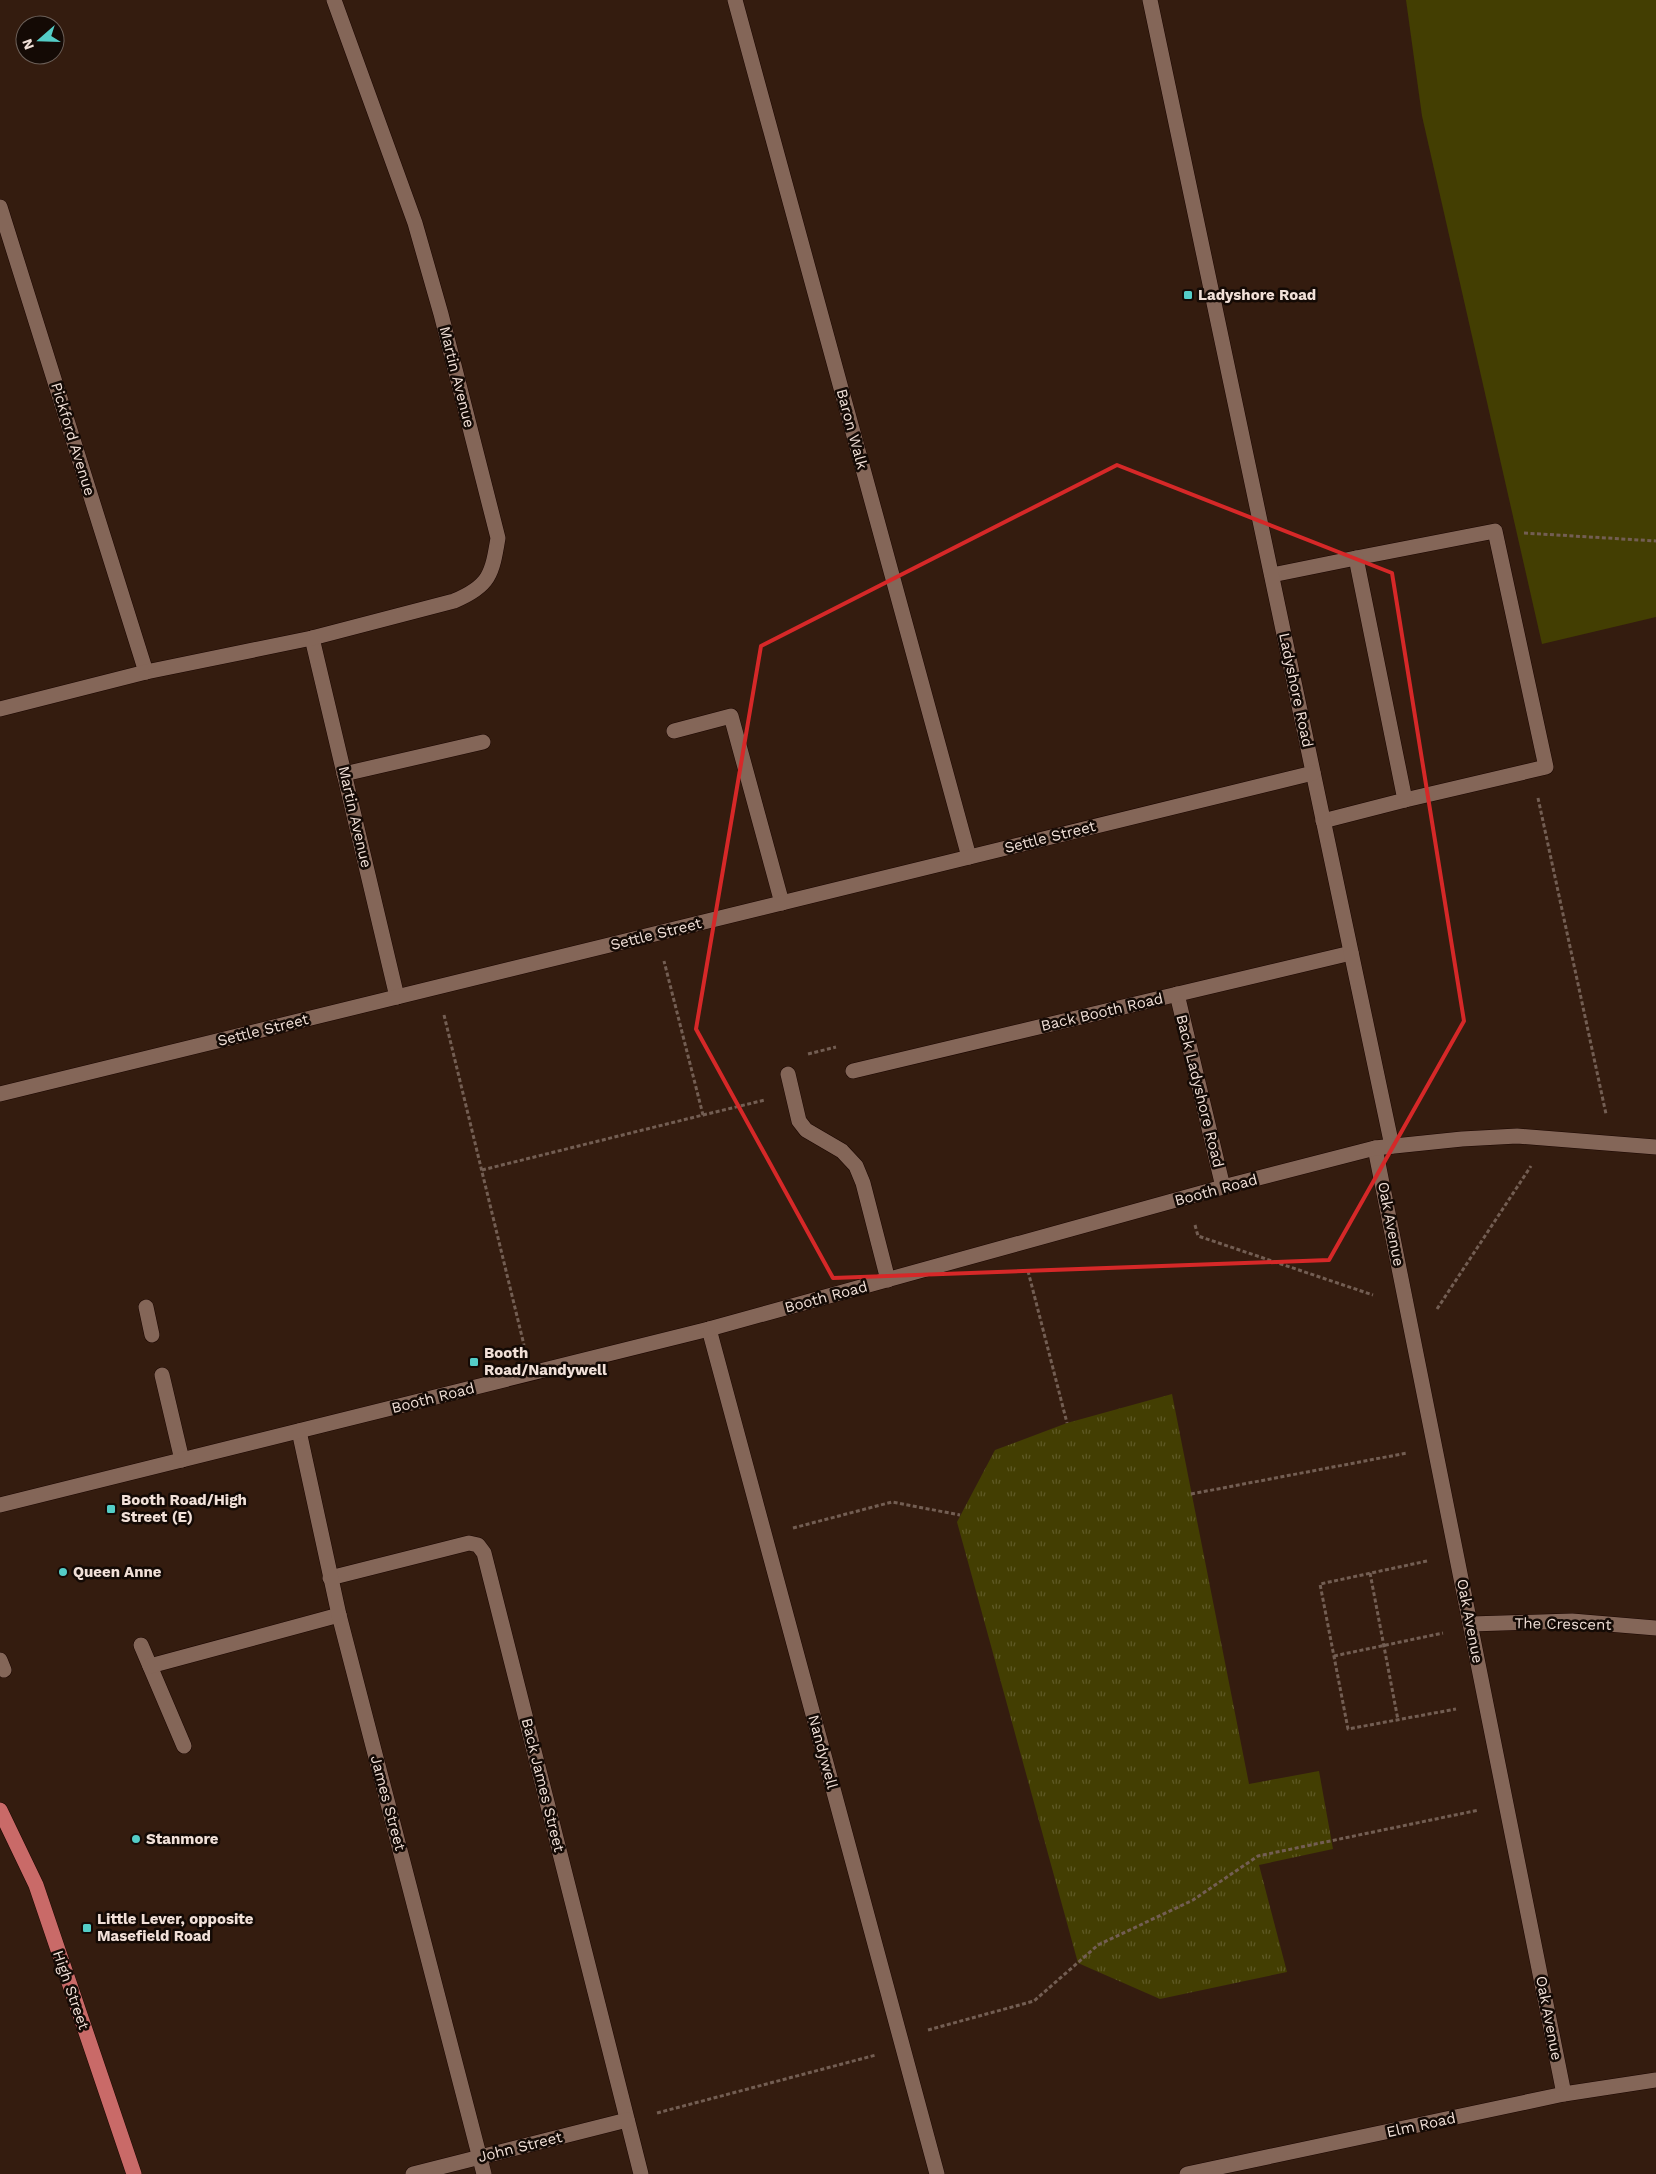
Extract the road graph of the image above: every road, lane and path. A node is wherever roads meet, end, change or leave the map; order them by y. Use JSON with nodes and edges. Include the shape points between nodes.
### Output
{"nodes":[{"id":1,"x":334,"y":0,"type":"edge"},
{"id":2,"x":735,"y":0,"type":"edge"},
{"id":3,"x":1150,"y":0,"type":"edge"},
{"id":4,"x":0,"y":207,"type":"edge"},
{"id":5,"x":1494,"y":531,"type":"junction"},
{"id":6,"x":1656,"y":542,"type":"edge"},
{"id":7,"x":1356,"y":558,"type":"junction"},
{"id":8,"x":1272,"y":575,"type":"junction"},
{"id":9,"x":312,"y":638,"type":"junction"},
{"id":10,"x":146,"y":672,"type":"junction"},
{"id":11,"x":0,"y":709,"type":"edge"},
{"id":12,"x":674,"y":731,"type":"dead end"},
{"id":13,"x":483,"y":742,"type":"dead end"},
{"id":14,"x":1532,"y":770,"type":"junction"},
{"id":15,"x":1313,"y":773,"type":"junction"},
{"id":16,"x":344,"y":774,"type":"junction"},
{"id":17,"x":1405,"y":800,"type":"junction"},
{"id":18,"x":1323,"y":821,"type":"junction"},
{"id":19,"x":969,"y":857,"type":"junction"},
{"id":20,"x":782,"y":903,"type":"junction"},
{"id":21,"x":657,"y":933,"type":"junction"},
{"id":22,"x":1351,"y":953,"type":"junction"},
{"id":23,"x":437,"y":987,"type":"junction"},
{"id":24,"x":1177,"y":994,"type":"junction"},
{"id":25,"x":397,"y":997,"type":"junction"},
{"id":26,"x":853,"y":1071,"type":"joint"},
{"id":27,"x":788,"y":1074,"type":"joint"},
{"id":28,"x":0,"y":1094,"type":"edge"},
{"id":29,"x":792,"y":1094,"type":"junction"},
{"id":30,"x":703,"y":1115,"type":"junction"},
{"id":31,"x":1549,"y":1138,"type":"junction"},
{"id":32,"x":1612,"y":1142,"type":"junction"},
{"id":33,"x":1392,"y":1146,"type":"junction"},
{"id":34,"x":1656,"y":1146,"type":"edge"},
{"id":35,"x":1375,"y":1148,"type":"junction"},
{"id":36,"x":482,"y":1170,"type":"junction"},
{"id":37,"x":1223,"y":1187,"type":"junction"},
{"id":38,"x":1186,"y":1198,"type":"junction"},
{"id":39,"x":1021,"y":1244,"type":"junction"},
{"id":40,"x":888,"y":1280,"type":"junction"},
{"id":41,"x":146,"y":1306,"type":"dead end"},
{"id":42,"x":1407,"y":1306,"type":"junction"},
{"id":43,"x":709,"y":1329,"type":"junction"},
{"id":44,"x":152,"y":1335,"type":"dead end"},
{"id":45,"x":1415,"y":1344,"type":"junction"},
{"id":46,"x":531,"y":1374,"type":"junction"},
{"id":47,"x":162,"y":1375,"type":"dead end"},
{"id":48,"x":1067,"y":1423,"type":"dead end"},
{"id":49,"x":299,"y":1431,"type":"junction"},
{"id":50,"x":1435,"y":1447,"type":"junction"},
{"id":51,"x":182,"y":1460,"type":"junction"},
{"id":52,"x":1191,"y":1494,"type":"dead end"},
{"id":53,"x":0,"y":1505,"type":"edge"},
{"id":54,"x":960,"y":1515,"type":"dead end"},
{"id":55,"x":765,"y":1536,"type":"junction"},
{"id":56,"x":1456,"y":1555,"type":"junction"},
{"id":57,"x":1370,"y":1573,"type":"junction"},
{"id":58,"x":330,"y":1578,"type":"junction"},
{"id":59,"x":339,"y":1615,"type":"junction"},
{"id":60,"x":1471,"y":1626,"type":"junction"},
{"id":61,"x":1656,"y":1628,"type":"edge"},
{"id":62,"x":141,"y":1644,"type":"dead end"},
{"id":63,"x":1384,"y":1645,"type":"junction"},
{"id":64,"x":1334,"y":1656,"type":"junction"},
{"id":65,"x":150,"y":1666,"type":"junction"},
{"id":66,"x":1486,"y":1703,"type":"junction"},
{"id":67,"x":1398,"y":1720,"type":"junction"},
{"id":68,"x":184,"y":1746,"type":"dead end"},
{"id":69,"x":1506,"y":1804,"type":"junction"},
{"id":70,"x":0,"y":1810,"type":"edge"},
{"id":71,"x":901,"y":2043,"type":"junction"},
{"id":72,"x":1656,"y":2080,"type":"edge"},
{"id":73,"x":1564,"y":2094,"type":"junction"},
{"id":74,"x":627,"y":2120,"type":"junction"},
{"id":75,"x":480,"y":2158,"type":"junction"},
{"id":76,"x":134,"y":2174,"type":"edge"},
{"id":77,"x":413,"y":2174,"type":"edge"},
{"id":78,"x":484,"y":2174,"type":"edge"},
{"id":79,"x":640,"y":2174,"type":"edge"},
{"id":80,"x":937,"y":2174,"type":"edge"},
{"id":81,"x":1187,"y":2174,"type":"edge"}],
"edges":[{"from":1,"to":9,"type":"street","name":"Martin Avenue","via":[[415,223],[498,538],[491,570],[485,582],[472,593],[454,601]]},
{"from":2,"to":19,"type":"street","name":"Baron Walk"},
{"from":3,"to":8,"type":"street","name":"Ladyshore Road"},
{"from":4,"to":10,"type":"street","name":"Pickford Avenue"},
{"from":5,"to":6,"type":"path"},
{"from":5,"to":7,"type":"street"},
{"from":5,"to":14,"type":"street","via":[[1546,767]]},
{"from":7,"to":8,"type":"street"},
{"from":7,"to":17,"type":"street"},
{"from":8,"to":15,"type":"street","name":"Ladyshore Road"},
{"from":9,"to":10,"type":"street","name":"Martin Avenue"},
{"from":9,"to":16,"type":"street","name":"Martin Avenue"},
{"from":10,"to":11,"type":"street","name":"Martin Avenue"},
{"from":12,"to":20,"type":"street","via":[[731,716]]},
{"from":13,"to":16,"type":"street"},
{"from":14,"to":17,"type":"street"},
{"from":14,"to":32,"type":"path"},
{"from":15,"to":18,"type":"street","name":"Ladyshore Road"},
{"from":15,"to":19,"type":"street","name":"Settle Street"},
{"from":16,"to":25,"type":"street","name":"Martin Avenue"},
{"from":17,"to":18,"type":"street"},
{"from":18,"to":22,"type":"street","name":"Ladyshore Road"},
{"from":19,"to":20,"type":"street","name":"Settle Street"},
{"from":20,"to":21,"type":"street","name":"Settle Street"},
{"from":21,"to":23,"type":"street","name":"Settle Street"},
{"from":21,"to":30,"type":"path"},
{"from":22,"to":24,"type":"street","name":"Back Booth Road"},
{"from":22,"to":33,"type":"street","name":"Ladyshore Road"},
{"from":23,"to":25,"type":"street","name":"Settle Street"},
{"from":23,"to":36,"type":"path"},
{"from":24,"to":26,"type":"street","name":"Back Booth Road"},
{"from":24,"to":37,"type":"street","name":"Back Ladyshore Road"},
{"from":25,"to":28,"type":"street","name":"Settle Street"},
{"from":26,"to":27,"type":"path","via":[[847,1072],[840,1046],[784,1060]]},
{"from":27,"to":29,"type":"street"},
{"from":29,"to":30,"type":"path"},
{"from":29,"to":40,"type":"street","via":[[799,1121],[806,1130],[842,1151],[856,1166]]},
{"from":30,"to":36,"type":"path"},
{"from":31,"to":32,"type":"street","name":"Booth Road"},
{"from":31,"to":33,"type":"street","name":"Booth Road","via":[[1517,1136]]},
{"from":31,"to":45,"type":"path"},
{"from":32,"to":34,"type":"street","name":"Booth Road"},
{"from":33,"to":35,"type":"street","name":"Booth Road"},
{"from":35,"to":37,"type":"street","name":"Booth Road"},
{"from":35,"to":42,"type":"street","name":"Oak Avenue"},
{"from":36,"to":46,"type":"path"},
{"from":37,"to":38,"type":"street","name":"Booth Road"},
{"from":38,"to":39,"type":"street","name":"Booth Road"},
{"from":38,"to":42,"type":"path","via":[[1198,1236]]},
{"from":39,"to":40,"type":"street","name":"Booth Road"},
{"from":39,"to":48,"type":"path"},
{"from":40,"to":43,"type":"street","name":"Booth Road"},
{"from":41,"to":44,"type":"street"},
{"from":42,"to":45,"type":"street","name":"Oak Avenue"},
{"from":43,"to":46,"type":"street","name":"Booth Road"},
{"from":43,"to":55,"type":"street","name":"Nandywell"},
{"from":45,"to":50,"type":"street","name":"Oak Avenue"},
{"from":46,"to":49,"type":"street","name":"Booth Road"},
{"from":47,"to":51,"type":"street"},
{"from":49,"to":51,"type":"street","name":"Booth Road"},
{"from":49,"to":58,"type":"street","name":"James Street"},
{"from":50,"to":52,"type":"path"},
{"from":50,"to":56,"type":"street","name":"Oak Avenue"},
{"from":51,"to":53,"type":"street","name":"Booth Road"},
{"from":54,"to":55,"type":"path","via":[[892,1502]]},
{"from":55,"to":71,"type":"street","name":"Nandywell"},
{"from":56,"to":57,"type":"path"},
{"from":56,"to":60,"type":"street","name":"Oak Avenue"},
{"from":57,"to":63,"type":"path"},
{"from":57,"to":64,"type":"path","via":[[1320,1584]]},
{"from":58,"to":59,"type":"street","name":"James Street"},
{"from":58,"to":74,"type":"street","name":"Back James Street","via":[[469,1543],[478,1545],[484,1553]]},
{"from":59,"to":65,"type":"street"},
{"from":59,"to":75,"type":"street","name":"James Street"},
{"from":60,"to":61,"type":"street","name":"The Crescent","via":[[1572,1621]]},
{"from":60,"to":63,"type":"path"},
{"from":60,"to":66,"type":"street","name":"Oak Avenue"},
{"from":62,"to":65,"type":"street"},
{"from":63,"to":64,"type":"path"},
{"from":63,"to":67,"type":"path"},
{"from":64,"to":67,"type":"path","via":[[1348,1729]]},
{"from":65,"to":68,"type":"street"},
{"from":66,"to":67,"type":"path"},
{"from":66,"to":69,"type":"street","name":"Oak Avenue"},
{"from":69,"to":71,"type":"path","via":[[1258,1856],[1193,1900],[1098,1945],[1034,2001]]},
{"from":69,"to":73,"type":"street","name":"Oak Avenue"},
{"from":70,"to":76,"type":"main road","name":"High Street","via":[[36,1885]]},
{"from":71,"to":74,"type":"path"},
{"from":71,"to":80,"type":"street","name":"Nandywell"},
{"from":72,"to":73,"type":"street","name":"Elm Road"},
{"from":73,"to":81,"type":"street","name":"Elm Road"},
{"from":74,"to":75,"type":"street","name":"John Street"},
{"from":74,"to":79,"type":"street","name":"Back James Street"},
{"from":75,"to":77,"type":"street","name":"John Street"},
{"from":75,"to":78,"type":"street","name":"James Street"}]}
